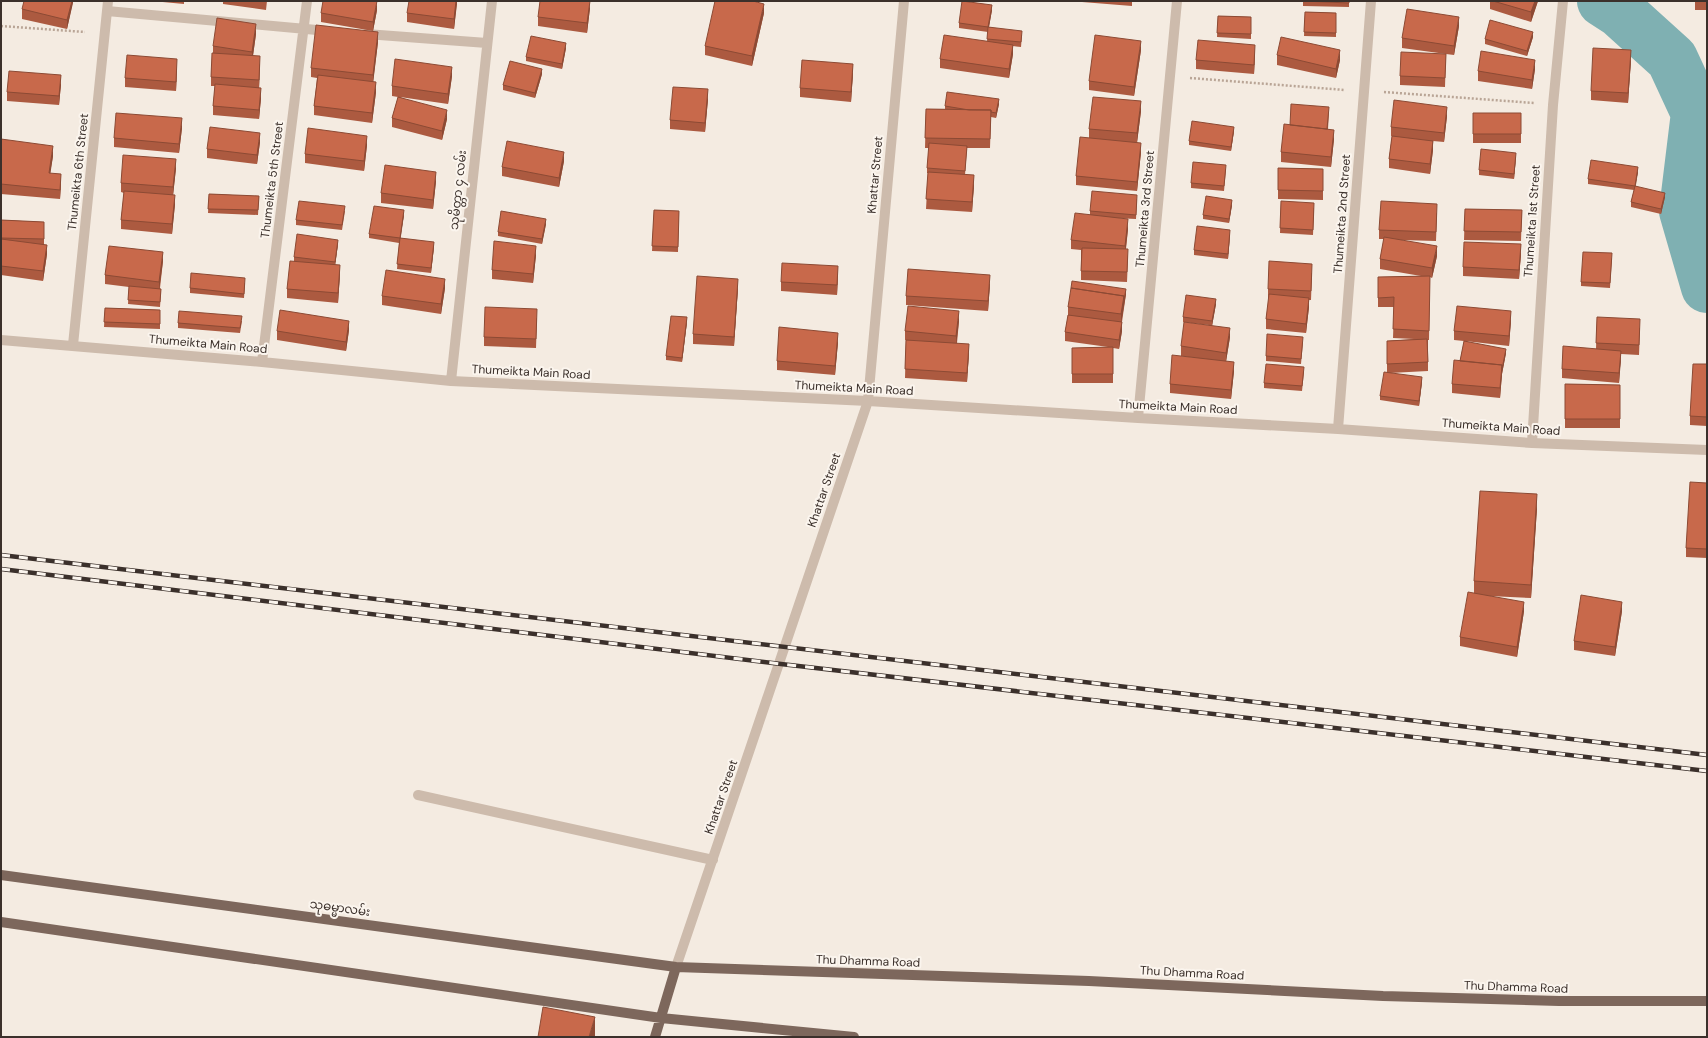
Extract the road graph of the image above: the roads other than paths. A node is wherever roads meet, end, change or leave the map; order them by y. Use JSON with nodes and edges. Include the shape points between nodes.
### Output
{"nodes":[{"id":1,"x":307,"y":1,"type":"edge"},
{"id":2,"x":492,"y":1,"type":"edge"},
{"id":3,"x":904,"y":1,"type":"edge"},
{"id":4,"x":1177,"y":1,"type":"edge"},
{"id":5,"x":1371,"y":1,"type":"edge"},
{"id":6,"x":1563,"y":1,"type":"edge"},
{"id":7,"x":107,"y":6,"type":"edge"},
{"id":8,"x":304,"y":29,"type":"junction"},
{"id":9,"x":336,"y":31,"type":"edge"},
{"id":10,"x":352,"y":32,"type":"edge"},
{"id":11,"x":487,"y":43,"type":"junction"},
{"id":12,"x":1,"y":340,"type":"edge"},
{"id":13,"x":73,"y":345,"type":"junction"},
{"id":14,"x":262,"y":362,"type":"junction"},
{"id":15,"x":451,"y":381,"type":"junction"},
{"id":16,"x":868,"y":401,"type":"junction"},
{"id":17,"x":1138,"y":418,"type":"junction"},
{"id":18,"x":1338,"y":429,"type":"junction"},
{"id":19,"x":1532,"y":443,"type":"junction"},
{"id":20,"x":1707,"y":450,"type":"edge"},
{"id":21,"x":418,"y":795,"type":"dead end"},
{"id":22,"x":713,"y":860,"type":"junction"},
{"id":23,"x":1,"y":875,"type":"edge"},
{"id":24,"x":1,"y":922,"type":"edge"},
{"id":25,"x":676,"y":967,"type":"junction"},
{"id":26,"x":1707,"y":1001,"type":"edge"},
{"id":27,"x":662,"y":1018,"type":"junction"},
{"id":28,"x":655,"y":1037,"type":"edge"},
{"id":29,"x":854,"y":1037,"type":"edge"}],
"edges":[{"from":1,"to":8,"type":"street","name":"Thumeikta 5th Street"},
{"from":2,"to":11,"type":"street","name":"သုမိတ္တာ ၄ လမ်း"},
{"from":3,"to":16,"type":"street","name":"Khattar Street"},
{"from":4,"to":17,"type":"street","name":"Thumeikta 3rd Street"},
{"from":5,"to":18,"type":"street","name":"Thumeikta 2nd Street"},
{"from":6,"to":19,"type":"street","name":"Thumeikta 1st Street","via":[[1553,105]]},
{"from":7,"to":8,"type":"street"},
{"from":7,"to":13,"type":"street","name":"Thumeikta 6th Street"},
{"from":8,"to":9,"type":"street"},
{"from":8,"to":14,"type":"street","name":"Thumeikta 5th Street"},
{"from":10,"to":11,"type":"street"},
{"from":11,"to":15,"type":"street","name":"သုမိတ္တာ ၄ လမ်း"},
{"from":12,"to":13,"type":"street","name":"Thumeikta Main Road"},
{"from":13,"to":14,"type":"street","name":"Thumeikta Main Road"},
{"from":14,"to":15,"type":"street","name":"Thumeikta Main Road"},
{"from":15,"to":16,"type":"street","name":"Thumeikta Main Road"},
{"from":16,"to":17,"type":"street","name":"Thumeikta Main Road"},
{"from":16,"to":22,"type":"street","name":"Khattar Street"},
{"from":17,"to":18,"type":"street","name":"Thumeikta Main Road"},
{"from":18,"to":19,"type":"street","name":"Thumeikta Main Road"},
{"from":19,"to":20,"type":"street","name":"Thumeikta Main Road"},
{"from":21,"to":22,"type":"street"},
{"from":22,"to":25,"type":"street","name":"Khattar Street"},
{"from":23,"to":25,"type":"main road","name":"သုဓမ္မာလမ်း"},
{"from":24,"to":27,"type":"main road"},
{"from":25,"to":26,"type":"main road","name":"Thu Dhamma Road","via":[[1089,981],[1559,1002]]},
{"from":25,"to":27,"type":"main road"},
{"from":27,"to":28,"type":"main road"},
{"from":27,"to":29,"type":"main road"}]}
